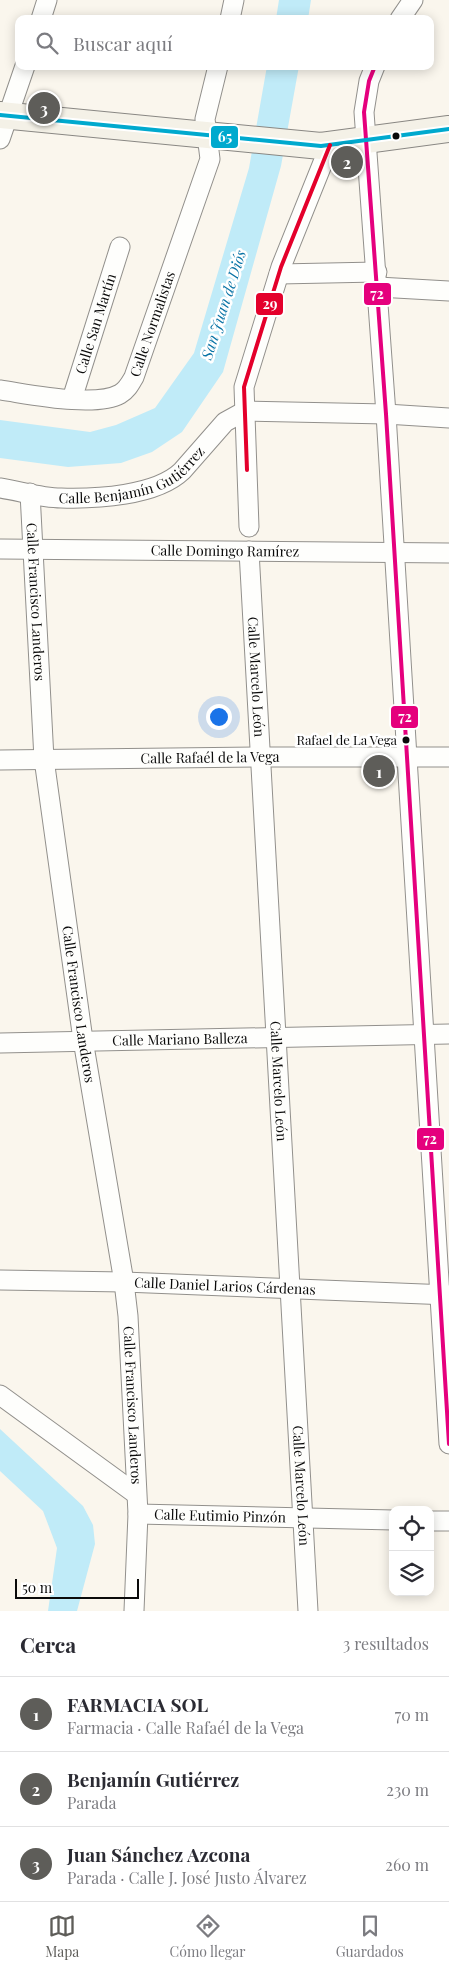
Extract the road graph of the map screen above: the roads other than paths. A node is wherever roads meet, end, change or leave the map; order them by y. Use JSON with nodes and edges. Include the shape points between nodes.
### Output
{"nodes":[{"id":1,"x":47,"y":0,"type":"edge"},
{"id":2,"x":234,"y":0,"type":"edge"},
{"id":3,"x":413,"y":0,"type":"edge"},
{"id":4,"x":42,"y":15,"type":"edge"},
{"id":5,"x":231,"y":15,"type":"edge"},
{"id":6,"x":403,"y":15,"type":"edge"},
{"id":7,"x":23,"y":70,"type":"edge"},
{"id":8,"x":217,"y":70,"type":"edge"},
{"id":9,"x":373,"y":70,"type":"edge"},
{"id":10,"x":2,"y":124,"type":"edge"},
{"id":11,"x":449,"y":129,"type":"edge"},
{"id":12,"x":215,"y":135,"type":"junction"},
{"id":13,"x":365,"y":140,"type":"junction"},
{"id":14,"x":325,"y":146,"type":"junction"},
{"id":15,"x":120,"y":247,"type":"dead end"},
{"id":16,"x":279,"y":274,"type":"junction"},
{"id":17,"x":378,"y":279,"type":"junction"},
{"id":18,"x":449,"y":291,"type":"edge"},
{"id":19,"x":0,"y":390,"type":"edge"},
{"id":20,"x":72,"y":399,"type":"junction"},
{"id":21,"x":245,"y":411,"type":"junction"},
{"id":22,"x":386,"y":414,"type":"junction"},
{"id":23,"x":449,"y":418,"type":"edge"},
{"id":24,"x":0,"y":488,"type":"edge"},
{"id":25,"x":30,"y":493,"type":"junction"},
{"id":26,"x":249,"y":527,"type":"dead end"},
{"id":27,"x":0,"y":549,"type":"edge"},
{"id":28,"x":32,"y":549,"type":"junction"},
{"id":29,"x":250,"y":551,"type":"junction"},
{"id":30,"x":394,"y":552,"type":"junction"},
{"id":31,"x":449,"y":553,"type":"edge"},
{"id":32,"x":261,"y":757,"type":"junction"},
{"id":33,"x":407,"y":757,"type":"junction"},
{"id":34,"x":449,"y":757,"type":"edge"},
{"id":35,"x":44,"y":759,"type":"junction"},
{"id":36,"x":0,"y":760,"type":"edge"},
{"id":37,"x":449,"y":1034,"type":"edge"},
{"id":38,"x":425,"y":1035,"type":"junction"},
{"id":39,"x":276,"y":1038,"type":"junction"},
{"id":40,"x":83,"y":1040,"type":"junction"},
{"id":41,"x":0,"y":1043,"type":"edge"},
{"id":42,"x":0,"y":1280,"type":"edge"},
{"id":43,"x":124,"y":1282,"type":"junction"},
{"id":44,"x":290,"y":1289,"type":"junction"},
{"id":45,"x":445,"y":1295,"type":"edge"},
{"id":46,"x":0,"y":1395,"type":"edge"},
{"id":47,"x":449,"y":1444,"type":"edge"},
{"id":48,"x":136,"y":1494,"type":"junction"},
{"id":49,"x":138,"y":1514,"type":"junction"},
{"id":50,"x":303,"y":1518,"type":"junction"},
{"id":51,"x":389,"y":1520,"type":"edge"},
{"id":52,"x":434,"y":1521,"type":"edge"},
{"id":53,"x":449,"y":1521,"type":"edge"},
{"id":54,"x":134,"y":1611,"type":"edge"},
{"id":55,"x":308,"y":1611,"type":"edge"}],
"edges":[{"from":1,"to":4,"type":"street"},
{"from":2,"to":5,"type":"street"},
{"from":3,"to":6,"type":"street"},
{"from":7,"to":10,"type":"street"},
{"from":8,"to":12,"type":"street","name":"Calle Normalistas","via":[[205,119]]},
{"from":9,"to":13,"type":"street","via":[[364,112]]},
{"from":10,"to":12,"type":"street"},
{"from":11,"to":13,"type":"street"},
{"from":12,"to":14,"type":"street"},
{"from":12,"to":20,"type":"street","name":"Calle Normalistas","via":[[210,159],[132,382],[120,394],[107,399]]},
{"from":13,"to":14,"type":"street"},
{"from":13,"to":17,"type":"street"},
{"from":14,"to":16,"type":"street"},
{"from":15,"to":20,"type":"street","name":"Calle San Martín"},
{"from":16,"to":17,"type":"street"},
{"from":16,"to":21,"type":"street","via":[[244,387]]},
{"from":17,"to":18,"type":"street"},
{"from":17,"to":22,"type":"street"},
{"from":19,"to":20,"type":"street","name":"Calle Normalistas"},
{"from":21,"to":22,"type":"street"},
{"from":21,"to":25,"type":"street","name":"Calle Benjamín Gutiérrez","via":[[225,422],[182,472],[162,485],[117,495],[59,498]]},
{"from":21,"to":26,"type":"street"},
{"from":22,"to":23,"type":"street"},
{"from":22,"to":30,"type":"street"},
{"from":24,"to":25,"type":"street","name":"Calle Benjamín Gutiérrez"},
{"from":25,"to":28,"type":"street","name":"Calle Francisco Landeros"},
{"from":27,"to":28,"type":"street","name":"Calle Domingo Ramírez"},
{"from":28,"to":29,"type":"street","name":"Calle Domingo Ramírez"},
{"from":28,"to":35,"type":"street","name":"Calle Francisco Landeros"},
{"from":29,"to":30,"type":"street","name":"Calle Domingo Ramírez"},
{"from":29,"to":32,"type":"street","name":"Calle Marcelo León"},
{"from":30,"to":31,"type":"street","name":"Calle Domingo Ramírez"},
{"from":30,"to":33,"type":"street"},
{"from":32,"to":33,"type":"street","name":"Calle Rafaél de la Vega"},
{"from":32,"to":35,"type":"street","name":"Calle Rafaél de la Vega"},
{"from":32,"to":39,"type":"street","name":"Calle Marcelo León"},
{"from":33,"to":34,"type":"street","name":"Calle Rafaél de la Vega"},
{"from":33,"to":38,"type":"street"},
{"from":35,"to":36,"type":"street","name":"Calle Rafaél de la Vega"},
{"from":35,"to":40,"type":"street","name":"Calle Francisco Landeros"},
{"from":37,"to":38,"type":"street","name":"Calle Mariano Balleza"},
{"from":38,"to":39,"type":"street","name":"Calle Mariano Balleza"},
{"from":38,"to":45,"type":"street"},
{"from":39,"to":40,"type":"street","name":"Calle Mariano Balleza"},
{"from":39,"to":44,"type":"street","name":"Calle Marcelo León"},
{"from":40,"to":41,"type":"street","name":"Calle Mariano Balleza"},
{"from":40,"to":43,"type":"street","name":"Calle Francisco Landeros"},
{"from":42,"to":43,"type":"street","name":"Calle Daniel Larios Cárdenas"},
{"from":43,"to":44,"type":"street","name":"Calle Daniel Larios Cárdenas"},
{"from":43,"to":48,"type":"street","name":"Calle Francisco Landeros"},
{"from":44,"to":45,"type":"street","name":"Calle Daniel Larios Cárdenas"},
{"from":44,"to":50,"type":"street","name":"Calle Marcelo León"},
{"from":45,"to":47,"type":"street"},
{"from":46,"to":48,"type":"street"},
{"from":48,"to":49,"type":"street","name":"Calle Francisco Landeros"},
{"from":49,"to":50,"type":"street","name":"Calle Eutimio Pinzón"},
{"from":49,"to":54,"type":"street"},
{"from":50,"to":51,"type":"street","name":"Calle Eutimio Pinzón"},
{"from":50,"to":55,"type":"street","name":"Calle Marcelo León"},
{"from":52,"to":53,"type":"street"}]}
